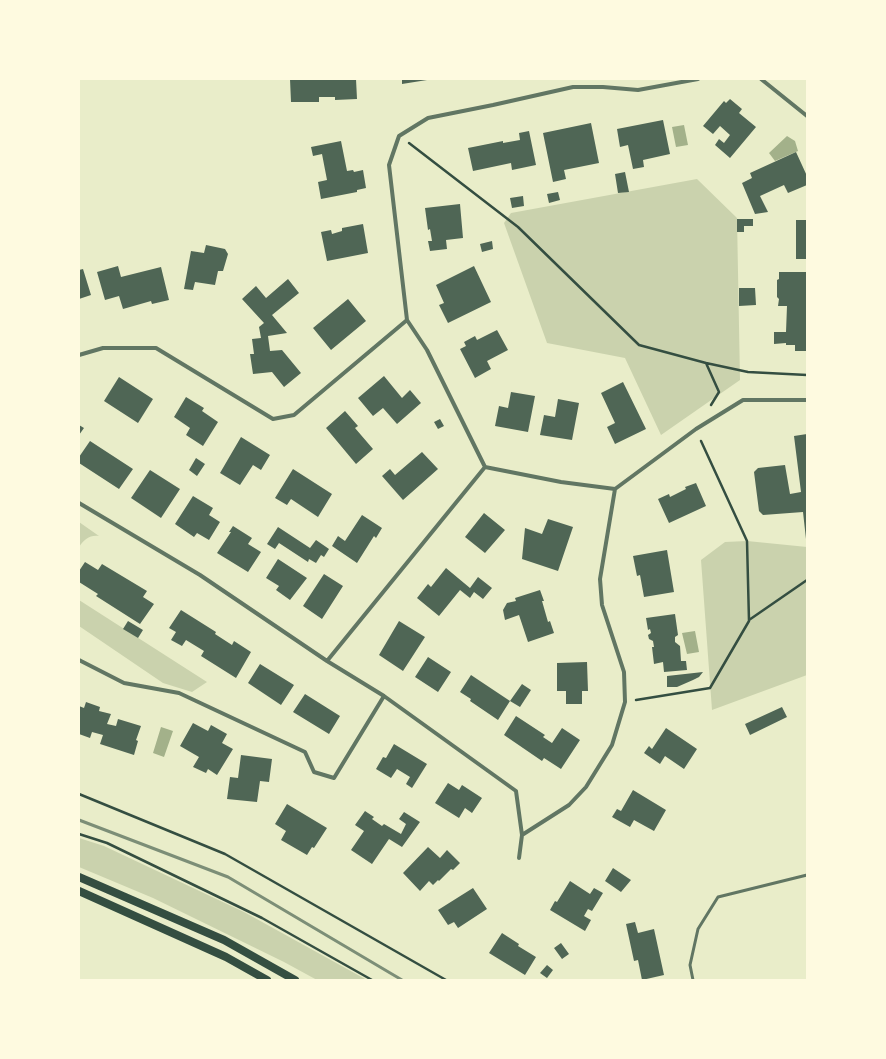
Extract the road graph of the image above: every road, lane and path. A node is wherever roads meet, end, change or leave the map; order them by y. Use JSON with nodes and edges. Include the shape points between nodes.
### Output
{"nodes":[{"id":1,"x":698,"y":79,"type":"edge"},
{"id":2,"x":761,"y":79,"type":"edge"},
{"id":3,"x":807,"y":116,"type":"edge"},
{"id":4,"x":399,"y":136,"type":"junction"},
{"id":5,"x":407,"y":320,"type":"junction"},
{"id":6,"x":79,"y":355,"type":"edge"},
{"id":7,"x":706,"y":363,"type":"junction"},
{"id":8,"x":807,"y":375,"type":"edge"},
{"id":9,"x":807,"y":400,"type":"edge"},
{"id":10,"x":696,"y":429,"type":"junction"},
{"id":11,"x":485,"y":467,"type":"junction"},
{"id":12,"x":615,"y":489,"type":"junction"},
{"id":13,"x":79,"y":503,"type":"edge"},
{"id":14,"x":807,"y":580,"type":"edge"},
{"id":15,"x":749,"y":621,"type":"junction"},
{"id":16,"x":79,"y":660,"type":"edge"},
{"id":17,"x":327,"y":661,"type":"junction"},
{"id":18,"x":384,"y":696,"type":"junction"},
{"id":19,"x":625,"y":702,"type":"junction"},
{"id":20,"x":79,"y":794,"type":"edge"},
{"id":21,"x":79,"y":834,"type":"edge"},
{"id":22,"x":522,"y":835,"type":"junction"},
{"id":23,"x":519,"y":858,"type":"dead end"},
{"id":24,"x":807,"y":875,"type":"edge"},
{"id":25,"x":79,"y":877,"type":"edge"},
{"id":26,"x":79,"y":891,"type":"edge"},
{"id":27,"x":267,"y":980,"type":"edge"},
{"id":28,"x":295,"y":980,"type":"edge"},
{"id":29,"x":372,"y":980,"type":"edge"},
{"id":30,"x":446,"y":980,"type":"edge"},
{"id":31,"x":693,"y":980,"type":"edge"}],
"edges":[{"from":1,"to":4,"type":"street","via":[[638,90],[573,88],[428,118]]},
{"from":2,"to":3,"type":"street"},
{"from":4,"to":5,"type":"street","via":[[389,165]]},
{"from":4,"to":7,"type":"path","via":[[518,227],[639,345]]},
{"from":5,"to":6,"type":"street","via":[[294,415],[273,419],[156,348],[103,348]]},
{"from":5,"to":11,"type":"street","via":[[427,350]]},
{"from":7,"to":8,"type":"path","via":[[748,372]]},
{"from":7,"to":10,"type":"path","via":[[719,392]]},
{"from":9,"to":10,"type":"street","via":[[743,400]]},
{"from":10,"to":12,"type":"street"},
{"from":10,"to":15,"type":"path","via":[[747,542]]},
{"from":11,"to":12,"type":"street","via":[[561,482]]},
{"from":11,"to":17,"type":"street"},
{"from":12,"to":19,"type":"street","via":[[600,579],[602,605],[624,672]]},
{"from":13,"to":17,"type":"street","via":[[200,575]]},
{"from":14,"to":15,"type":"path"},
{"from":15,"to":19,"type":"path","via":[[710,688]]},
{"from":16,"to":18,"type":"street","via":[[124,683],[179,693],[190,698],[305,752],[314,772],[334,778]]},
{"from":17,"to":18,"type":"street"},
{"from":18,"to":22,"type":"street","via":[[516,791]]},
{"from":19,"to":22,"type":"street","via":[[612,745],[586,787],[568,805]]},
{"from":20,"to":30,"type":"path","via":[[226,854]]},
{"from":21,"to":29,"type":"path","via":[[107,843],[262,918]]},
{"from":22,"to":23,"type":"street"},
{"from":24,"to":31,"type":"lane","via":[[718,897],[698,929],[690,965]]},
{"from":25,"to":28,"type":"main road","via":[[224,940]]},
{"from":26,"to":27,"type":"main road","via":[[226,957]]}]}
